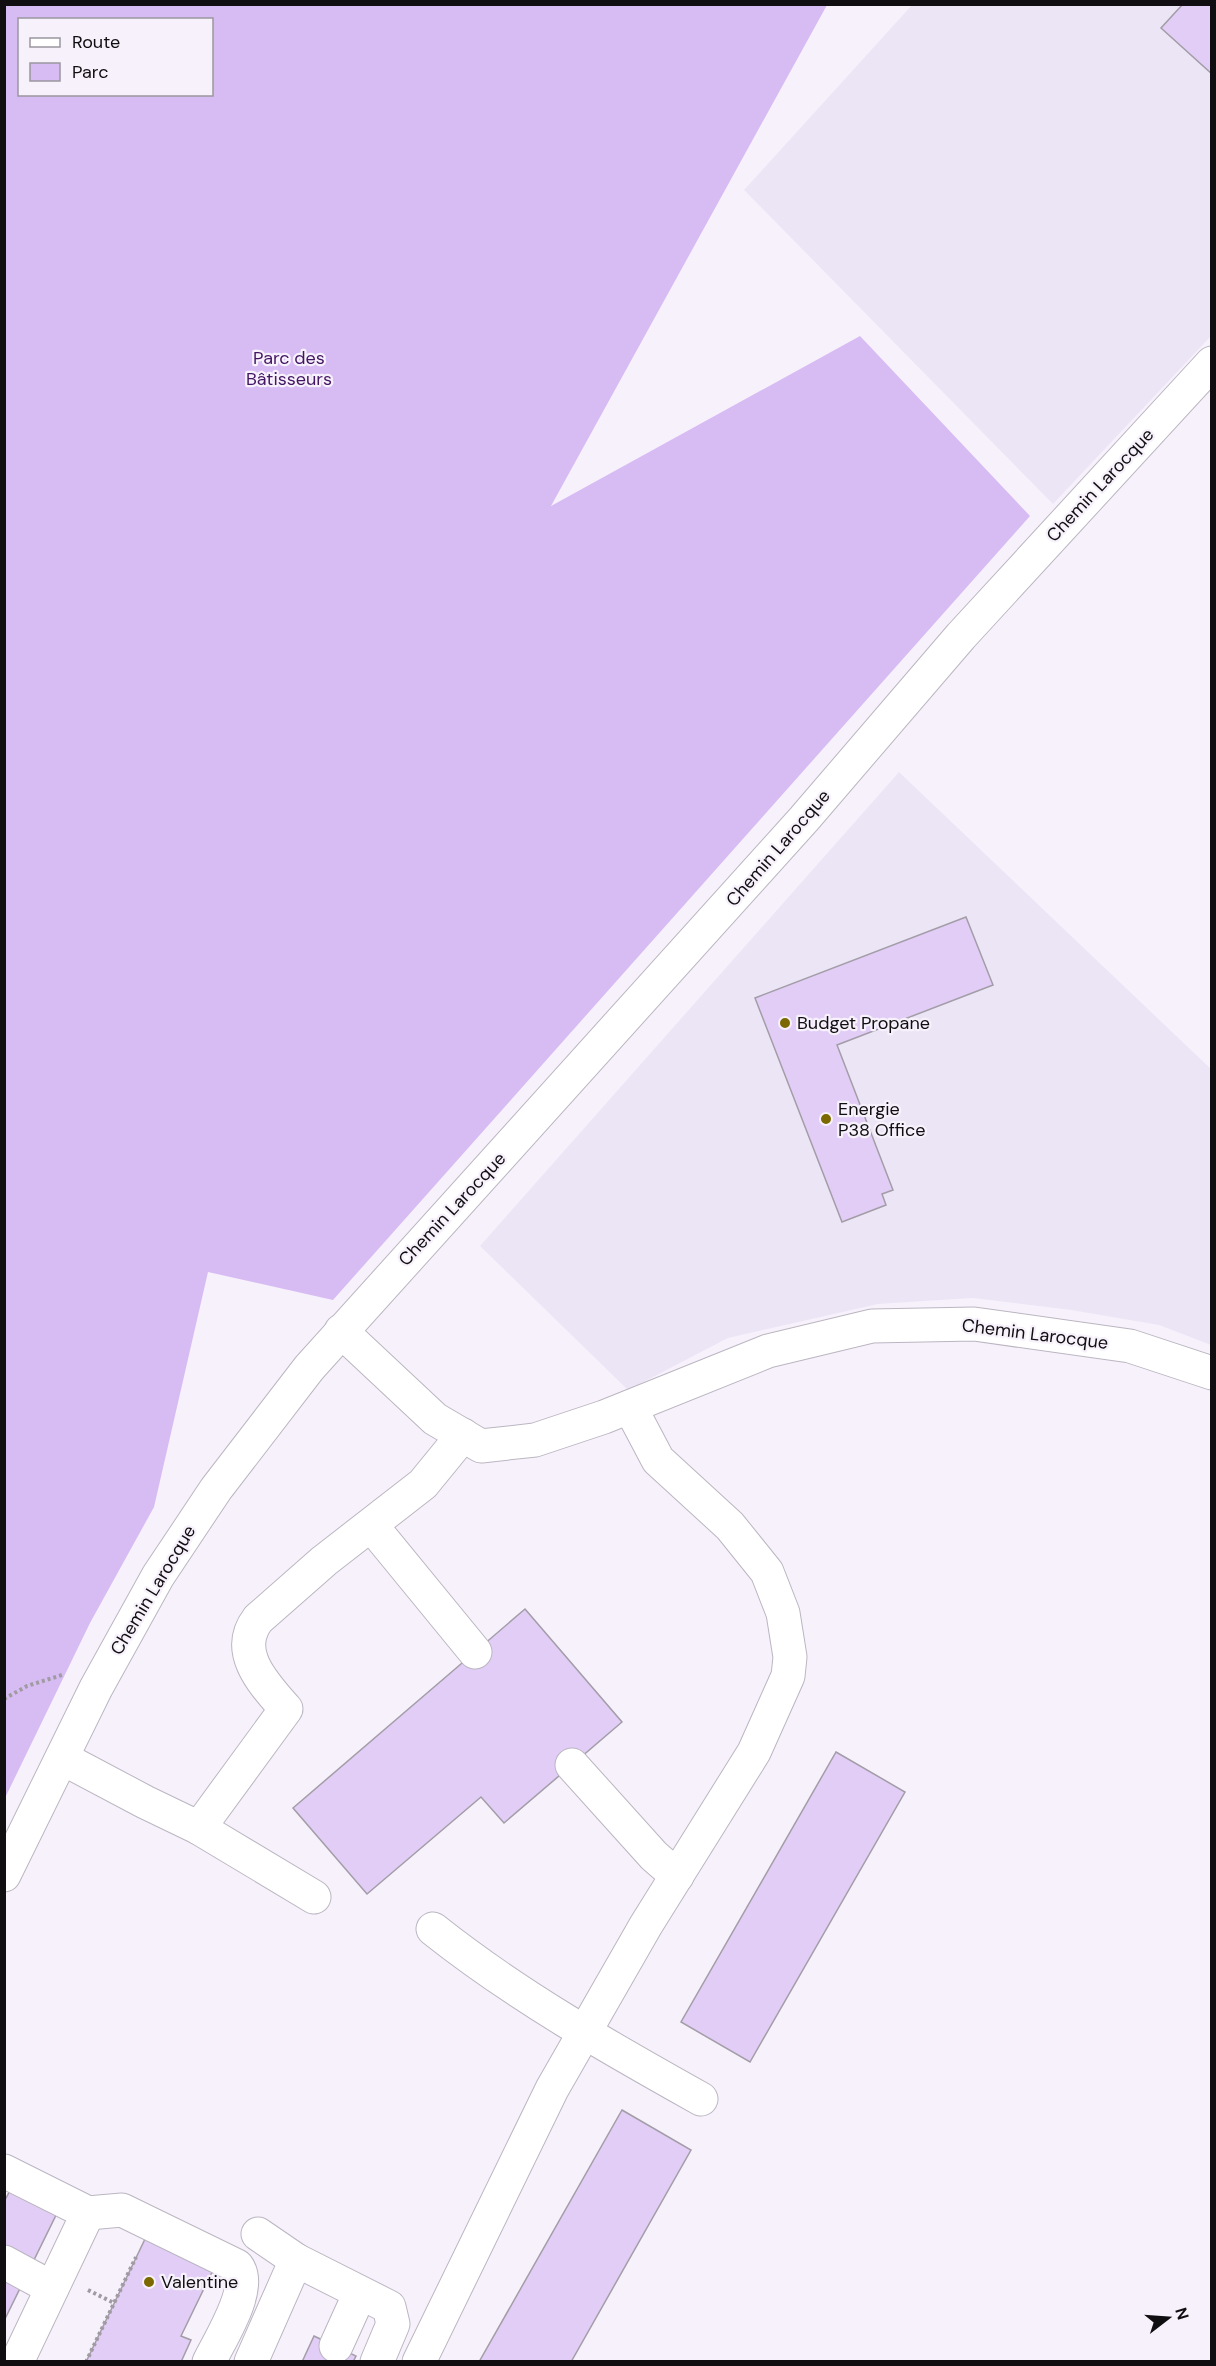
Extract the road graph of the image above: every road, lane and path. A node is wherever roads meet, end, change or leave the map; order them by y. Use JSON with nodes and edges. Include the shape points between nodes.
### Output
{"nodes":[{"id":1,"x":1212,"y":363,"type":"edge"},
{"id":2,"x":341,"y":1331,"type":"junction"},
{"id":3,"x":1212,"y":1373,"type":"edge"},
{"id":4,"x":630,"y":1407,"type":"junction"},
{"id":5,"x":463,"y":1435,"type":"junction"},
{"id":6,"x":371,"y":1525,"type":"junction"},
{"id":7,"x":475,"y":1652,"type":"dead end"},
{"id":8,"x":66,"y":1674,"type":"dead end"},
{"id":9,"x":4,"y":1698,"type":"edge"},
{"id":10,"x":62,"y":1758,"type":"junction"},
{"id":11,"x":572,"y":1765,"type":"dead end"},
{"id":12,"x":199,"y":1828,"type":"junction"},
{"id":13,"x":5,"y":1872,"type":"edge"},
{"id":14,"x":677,"y":1876,"type":"junction"},
{"id":15,"x":314,"y":1897,"type":"dead end"},
{"id":16,"x":433,"y":1929,"type":"dead end"},
{"id":17,"x":584,"y":2034,"type":"junction"},
{"id":18,"x":701,"y":2099,"type":"dead end"},
{"id":19,"x":4,"y":2171,"type":"edge"},
{"id":20,"x":88,"y":2213,"type":"junction"},
{"id":21,"x":258,"y":2234,"type":"dead end"},
{"id":22,"x":141,"y":2247,"type":"dead end"},
{"id":23,"x":296,"y":2260,"type":"junction"},
{"id":24,"x":4,"y":2262,"type":"edge"},
{"id":25,"x":52,"y":2288,"type":"junction"},
{"id":26,"x":360,"y":2293,"type":"junction"},
{"id":27,"x":336,"y":2346,"type":"dead end"},
{"id":28,"x":17,"y":2361,"type":"edge"},
{"id":29,"x":86,"y":2361,"type":"edge"},
{"id":30,"x":209,"y":2361,"type":"edge"},
{"id":31,"x":251,"y":2361,"type":"edge"},
{"id":32,"x":377,"y":2361,"type":"edge"},
{"id":33,"x":419,"y":2361,"type":"edge"}],
"edges":[{"from":1,"to":2,"type":"main road","name":"Chemin Larocque","via":[[961,636],[789,837]]},
{"from":2,"to":5,"type":"main road","name":"Chemin Larocque","via":[[435,1419]]},
{"from":2,"to":10,"type":"main road","name":"Chemin Larocque","via":[[278,1406],[186,1532],[129,1628]]},
{"from":3,"to":4,"type":"main road","name":"Chemin Larocque","via":[[1130,1346],[975,1324],[872,1326],[768,1351]]},
{"from":4,"to":5,"type":"main road","name":"Chemin Larocque","via":[[535,1440],[481,1446]]},
{"from":4,"to":14,"type":"main road","via":[[658,1460],[730,1526],[767,1572],[783,1613],[790,1657],[788,1676],[754,1752]]},
{"from":5,"to":6,"type":"main road","via":[[423,1484]]},
{"from":6,"to":7,"type":"main road"},
{"from":6,"to":12,"type":"main road","via":[[324,1561],[251,1628],[248,1652],[254,1666],[262,1682],[286,1709]]},
{"from":8,"to":9,"type":"path"},
{"from":10,"to":12,"type":"main road"},
{"from":10,"to":13,"type":"main road","name":"Chemin Larocque"},
{"from":11,"to":14,"type":"main road"},
{"from":12,"to":15,"type":"main road"},
{"from":14,"to":17,"type":"main road"},
{"from":16,"to":17,"type":"main road","via":[[486,1971]]},
{"from":17,"to":18,"type":"main road"},
{"from":17,"to":33,"type":"main road","via":[[552,2089]]},
{"from":19,"to":20,"type":"main road"},
{"from":20,"to":25,"type":"main road"},
{"from":20,"to":30,"type":"main road","via":[[122,2210],[237,2266],[244,2278],[242,2292]]},
{"from":21,"to":23,"type":"main road"},
{"from":22,"to":29,"type":"path"},
{"from":23,"to":26,"type":"main road"},
{"from":23,"to":31,"type":"main road"},
{"from":24,"to":25,"type":"main road"},
{"from":25,"to":28,"type":"main road"},
{"from":26,"to":27,"type":"main road"},
{"from":26,"to":32,"type":"main road","via":[[389,2307],[393,2316],[390,2334]]}]}
